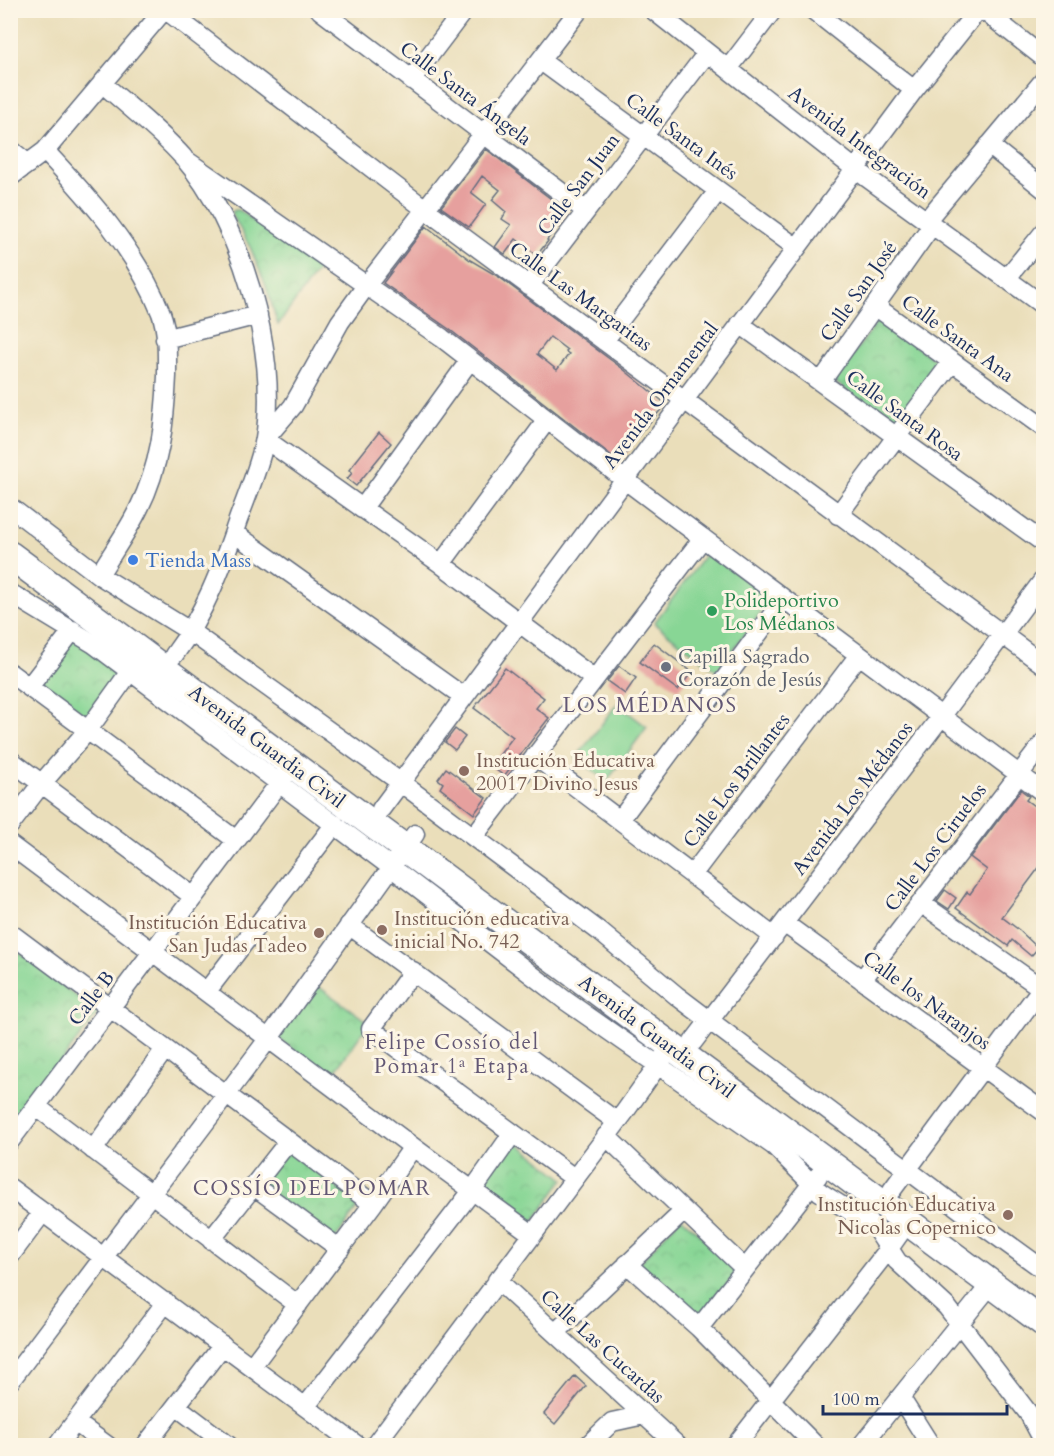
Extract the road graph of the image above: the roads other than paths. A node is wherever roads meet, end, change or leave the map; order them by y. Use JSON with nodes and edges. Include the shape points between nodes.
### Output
{"nodes":[{"id":1,"x":165,"y":10,"type":"edge"},
{"id":2,"x":320,"y":10,"type":"edge"},
{"id":3,"x":464,"y":10,"type":"edge"},
{"id":4,"x":579,"y":10,"type":"edge"},
{"id":5,"x":653,"y":10,"type":"edge"},
{"id":6,"x":773,"y":10,"type":"edge"},
{"id":7,"x":813,"y":10,"type":"edge"},
{"id":8,"x":978,"y":10,"type":"edge"},
{"id":9,"x":983,"y":10,"type":"edge"},
{"id":10,"x":707,"y":53,"type":"junction"},
{"id":11,"x":1044,"y":58,"type":"edge"},
{"id":12,"x":541,"y":61,"type":"junction"},
{"id":13,"x":728,"y":69,"type":"junction"},
{"id":14,"x":411,"y":80,"type":"junction"},
{"id":15,"x":1044,"y":80,"type":"edge"},
{"id":16,"x":102,"y":83,"type":"junction"},
{"id":17,"x":914,"y":90,"type":"junction"},
{"id":18,"x":483,"y":134,"type":"junction"},
{"id":19,"x":643,"y":136,"type":"junction"},
{"id":20,"x":989,"y":145,"type":"junction"},
{"id":21,"x":10,"y":149,"type":"edge"},
{"id":22,"x":45,"y":151,"type":"junction"},
{"id":23,"x":183,"y":158,"type":"junction"},
{"id":24,"x":28,"y":164,"type":"junction"},
{"id":25,"x":855,"y":169,"type":"junction"},
{"id":26,"x":10,"y":177,"type":"edge"},
{"id":27,"x":1044,"y":189,"type":"edge"},
{"id":28,"x":718,"y":191,"type":"junction"},
{"id":29,"x":425,"y":209,"type":"junction"},
{"id":30,"x":586,"y":211,"type":"junction"},
{"id":31,"x":929,"y":223,"type":"junction"},
{"id":32,"x":1044,"y":231,"type":"edge"},
{"id":33,"x":796,"y":248,"type":"junction"},
{"id":34,"x":1006,"y":279,"type":"junction"},
{"id":35,"x":366,"y":286,"type":"junction"},
{"id":36,"x":529,"y":286,"type":"junction"},
{"id":37,"x":875,"y":306,"type":"junction"},
{"id":38,"x":1044,"y":306,"type":"edge"},
{"id":39,"x":258,"y":315,"type":"junction"},
{"id":40,"x":740,"y":324,"type":"junction"},
{"id":41,"x":165,"y":339,"type":"junction"},
{"id":42,"x":604,"y":341,"type":"junction"},
{"id":43,"x":470,"y":360,"type":"junction"},
{"id":44,"x":952,"y":362,"type":"junction"},
{"id":45,"x":821,"y":382,"type":"junction"},
{"id":46,"x":684,"y":400,"type":"junction"},
{"id":47,"x":548,"y":420,"type":"junction"},
{"id":48,"x":1044,"y":428,"type":"edge"},
{"id":49,"x":897,"y":437,"type":"junction"},
{"id":50,"x":265,"y":439,"type":"junction"},
{"id":51,"x":625,"y":480,"type":"junction"},
{"id":52,"x":10,"y":507,"type":"edge"},
{"id":53,"x":362,"y":509,"type":"junction"},
{"id":54,"x":838,"y":515,"type":"junction"},
{"id":55,"x":234,"y":533,"type":"junction"},
{"id":56,"x":10,"y":537,"type":"edge"},
{"id":57,"x":703,"y":538,"type":"junction"},
{"id":58,"x":1044,"y":543,"type":"edge"},
{"id":59,"x":441,"y":564,"type":"junction"},
{"id":60,"x":15,"y":568,"type":"edge"},
{"id":61,"x":99,"y":575,"type":"junction"},
{"id":62,"x":1044,"y":579,"type":"edge"},
{"id":63,"x":10,"y":593,"type":"edge"},
{"id":64,"x":784,"y":598,"type":"junction"},
{"id":65,"x":520,"y":622,"type":"junction"},
{"id":66,"x":73,"y":630,"type":"junction"},
{"id":67,"x":191,"y":632,"type":"junction"},
{"id":68,"x":1002,"y":634,"type":"junction"},
{"id":69,"x":174,"y":655,"type":"junction"},
{"id":70,"x":859,"y":655,"type":"junction"},
{"id":71,"x":137,"y":662,"type":"junction"},
{"id":72,"x":1044,"y":665,"type":"edge"},
{"id":73,"x":10,"y":673,"type":"edge"},
{"id":74,"x":593,"y":678,"type":"junction"},
{"id":75,"x":29,"y":687,"type":"junction"},
{"id":76,"x":464,"y":697,"type":"junction"},
{"id":77,"x":941,"y":717,"type":"junction"},
{"id":78,"x":88,"y":730,"type":"junction"},
{"id":79,"x":1044,"y":742,"type":"edge"},
{"id":80,"x":535,"y":756,"type":"junction"},
{"id":81,"x":10,"y":760,"type":"edge"},
{"id":82,"x":286,"y":774,"type":"junction"},
{"id":83,"x":1018,"y":774,"type":"junction"},
{"id":84,"x":400,"y":782,"type":"junction"},
{"id":85,"x":42,"y":783,"type":"junction"},
{"id":86,"x":1044,"y":793,"type":"edge"},
{"id":87,"x":381,"y":809,"type":"junction"},
{"id":88,"x":620,"y":820,"type":"junction"},
{"id":89,"x":10,"y":825,"type":"edge"},
{"id":90,"x":335,"y":825,"type":"junction"},
{"id":91,"x":474,"y":836,"type":"junction"},
{"id":92,"x":237,"y":840,"type":"junction"},
{"id":93,"x":10,"y":845,"type":"edge"},
{"id":94,"x":404,"y":850,"type":"junction"},
{"id":95,"x":692,"y":875,"type":"junction"},
{"id":96,"x":194,"y":897,"type":"junction"},
{"id":97,"x":921,"y":903,"type":"junction"},
{"id":98,"x":350,"y":925,"type":"junction"},
{"id":99,"x":779,"y":930,"type":"junction"},
{"id":100,"x":10,"y":933,"type":"edge"},
{"id":101,"x":154,"y":951,"type":"junction"},
{"id":102,"x":413,"y":971,"type":"junction"},
{"id":103,"x":862,"y":980,"type":"junction"},
{"id":104,"x":1043,"y":988,"type":"edge"},
{"id":105,"x":207,"y":991,"type":"junction"},
{"id":106,"x":111,"y":1008,"type":"junction"},
{"id":107,"x":710,"y":1021,"type":"junction"},
{"id":108,"x":269,"y":1038,"type":"junction"},
{"id":109,"x":165,"y":1049,"type":"junction"},
{"id":110,"x":674,"y":1051,"type":"junction"},
{"id":111,"x":982,"y":1068,"type":"junction"},
{"id":112,"x":226,"y":1095,"type":"junction"},
{"id":113,"x":37,"y":1107,"type":"junction"},
{"id":114,"x":1044,"y":1112,"type":"edge"},
{"id":115,"x":611,"y":1129,"type":"junction"},
{"id":116,"x":513,"y":1133,"type":"junction"},
{"id":117,"x":10,"y":1142,"type":"edge"},
{"id":118,"x":288,"y":1142,"type":"junction"},
{"id":119,"x":413,"y":1148,"type":"junction"},
{"id":120,"x":93,"y":1150,"type":"junction"},
{"id":121,"x":829,"y":1163,"type":"junction"},
{"id":122,"x":574,"y":1178,"type":"junction"},
{"id":123,"x":899,"y":1179,"type":"junction"},
{"id":124,"x":811,"y":1184,"type":"junction"},
{"id":125,"x":254,"y":1186,"type":"junction"},
{"id":126,"x":10,"y":1188,"type":"edge"},
{"id":127,"x":472,"y":1191,"type":"junction"},
{"id":128,"x":150,"y":1194,"type":"junction"},
{"id":129,"x":373,"y":1204,"type":"junction"},
{"id":130,"x":684,"y":1210,"type":"junction"},
{"id":131,"x":43,"y":1212,"type":"junction"},
{"id":132,"x":907,"y":1223,"type":"junction"},
{"id":133,"x":532,"y":1234,"type":"junction"},
{"id":134,"x":212,"y":1240,"type":"junction"},
{"id":135,"x":340,"y":1249,"type":"junction"},
{"id":136,"x":888,"y":1250,"type":"junction"},
{"id":137,"x":10,"y":1256,"type":"edge"},
{"id":138,"x":103,"y":1256,"type":"junction"},
{"id":139,"x":627,"y":1264,"type":"junction"},
{"id":140,"x":745,"y":1269,"type":"junction"},
{"id":141,"x":1044,"y":1270,"type":"edge"},
{"id":142,"x":497,"y":1280,"type":"junction"},
{"id":143,"x":991,"y":1284,"type":"junction"},
{"id":144,"x":166,"y":1302,"type":"junction"},
{"id":145,"x":1044,"y":1303,"type":"edge"},
{"id":146,"x":298,"y":1305,"type":"junction"},
{"id":147,"x":1044,"y":1323,"type":"edge"},
{"id":148,"x":960,"y":1324,"type":"junction"},
{"id":149,"x":699,"y":1328,"type":"junction"},
{"id":150,"x":555,"y":1333,"type":"junction"},
{"id":151,"x":223,"y":1345,"type":"junction"},
{"id":152,"x":252,"y":1366,"type":"junction"},
{"id":153,"x":10,"y":1381,"type":"edge"},
{"id":154,"x":900,"y":1397,"type":"junction"},
{"id":155,"x":771,"y":1400,"type":"junction"},
{"id":156,"x":176,"y":1406,"type":"junction"},
{"id":157,"x":306,"y":1406,"type":"junction"},
{"id":158,"x":644,"y":1415,"type":"junction"},
{"id":159,"x":75,"y":1422,"type":"junction"},
{"id":160,"x":1044,"y":1442,"type":"edge"},
{"id":161,"x":57,"y":1446,"type":"edge"},
{"id":162,"x":108,"y":1446,"type":"edge"},
{"id":163,"x":145,"y":1446,"type":"edge"},
{"id":164,"x":229,"y":1446,"type":"edge"},
{"id":165,"x":358,"y":1446,"type":"edge"},
{"id":166,"x":374,"y":1446,"type":"edge"},
{"id":167,"x":586,"y":1446,"type":"edge"},
{"id":168,"x":678,"y":1446,"type":"edge"},
{"id":169,"x":735,"y":1446,"type":"edge"},
{"id":170,"x":816,"y":1446,"type":"edge"},
{"id":171,"x":861,"y":1446,"type":"edge"},
{"id":172,"x":931,"y":1446,"type":"edge"}],
"edges":[{"from":1,"to":16,"type":"street"},
{"from":1,"to":29,"type":"street","name":"Calle Las Margaritas"},
{"from":2,"to":14,"type":"street","name":"Calle Santa Ángela"},
{"from":3,"to":14,"type":"street"},
{"from":4,"to":12,"type":"street"},
{"from":5,"to":10,"type":"street","name":"Avenida Integración"},
{"from":6,"to":13,"type":"street"},
{"from":7,"to":17,"type":"street"},
{"from":8,"to":17,"type":"street","name":"Avenida Ornamental"},
{"from":9,"to":11,"type":"street"},
{"from":10,"to":13,"type":"street","name":"Avenida Integración"},
{"from":10,"to":19,"type":"street","name":"Calle San Juan"},
{"from":12,"to":18,"type":"street"},
{"from":12,"to":19,"type":"street","name":"Calle Santa Inés"},
{"from":13,"to":25,"type":"street","name":"Avenida Integración"},
{"from":14,"to":18,"type":"street","name":"Calle Santa Ángela"},
{"from":15,"to":20,"type":"street","name":"Calle San José"},
{"from":16,"to":22,"type":"street"},
{"from":16,"to":23,"type":"street"},
{"from":17,"to":25,"type":"street","name":"Avenida Ornamental"},
{"from":18,"to":29,"type":"street"},
{"from":18,"to":30,"type":"street","name":"Calle Santa Ángela"},
{"from":19,"to":28,"type":"street","name":"Calle Santa Inés"},
{"from":19,"to":30,"type":"street","name":"Calle San Juan"},
{"from":20,"to":27,"type":"street"},
{"from":20,"to":31,"type":"street","name":"Calle San José"},
{"from":21,"to":24,"type":"street"},
{"from":22,"to":24,"type":"street"},
{"from":22,"to":41,"type":"street","via":[[92,202],[138,264],[162,315]]},
{"from":23,"to":35,"type":"street"},
{"from":23,"to":39,"type":"street","via":[[212,198],[232,238]]},
{"from":24,"to":26,"type":"street"},
{"from":25,"to":31,"type":"street","name":"Avenida Integración"},
{"from":25,"to":33,"type":"street","name":"Avenida Ornamental"},
{"from":28,"to":33,"type":"street","name":"Calle Santa Inés"},
{"from":28,"to":42,"type":"street"},
{"from":29,"to":35,"type":"street"},
{"from":29,"to":36,"type":"street","name":"Calle Las Margaritas"},
{"from":30,"to":36,"type":"street","name":"Calle San Juan"},
{"from":31,"to":34,"type":"street","name":"Avenida Integración"},
{"from":31,"to":37,"type":"street","name":"Calle San José"},
{"from":32,"to":34,"type":"street"},
{"from":33,"to":40,"type":"street","name":"Avenida Ornamental"},
{"from":34,"to":38,"type":"street","name":"Avenida Integración"},
{"from":35,"to":43,"type":"street"},
{"from":35,"to":50,"type":"street","via":[[340,322],[293,406]]},
{"from":36,"to":42,"type":"street","name":"Calle Las Margaritas"},
{"from":37,"to":44,"type":"street","name":"Calle Santa Ana"},
{"from":37,"to":45,"type":"street","name":"Calle San José"},
{"from":39,"to":41,"type":"street"},
{"from":39,"to":50,"type":"street","via":[[268,376]]},
{"from":40,"to":45,"type":"street","name":"Calle Santa Rosa"},
{"from":40,"to":46,"type":"street","name":"Avenida Ornamental"},
{"from":41,"to":61,"type":"street","via":[[166,402],[161,446],[139,509]]},
{"from":42,"to":46,"type":"street","name":"Calle Las Margaritas"},
{"from":43,"to":47,"type":"street"},
{"from":43,"to":53,"type":"street"},
{"from":44,"to":48,"type":"street","name":"Calle Santa Ana"},
{"from":44,"to":49,"type":"street"},
{"from":45,"to":49,"type":"street","name":"Calle Santa Rosa"},
{"from":46,"to":51,"type":"street","name":"Avenida Ornamental"},
{"from":46,"to":54,"type":"street","name":"Calle Las Margaritas"},
{"from":47,"to":51,"type":"street"},
{"from":47,"to":59,"type":"street"},
{"from":49,"to":54,"type":"street"},
{"from":49,"to":58,"type":"street","name":"Calle Santa Rosa"},
{"from":50,"to":53,"type":"street"},
{"from":50,"to":55,"type":"street"},
{"from":51,"to":57,"type":"street"},
{"from":51,"to":65,"type":"street","name":"Avenida Ornamental"},
{"from":52,"to":61,"type":"street"},
{"from":53,"to":59,"type":"street"},
{"from":54,"to":68,"type":"street","name":"Calle Las Margaritas"},
{"from":55,"to":67,"type":"street"},
{"from":55,"to":76,"type":"street"},
{"from":56,"to":69,"type":"highway","name":"Avenida Guardia Civil","via":[[38,553]]},
{"from":57,"to":64,"type":"street"},
{"from":57,"to":74,"type":"street"},
{"from":59,"to":65,"type":"street"},
{"from":60,"to":71,"type":"highway","name":"Avenida Guardia Civil"},
{"from":61,"to":67,"type":"street"},
{"from":62,"to":68,"type":"street","name":"Avenida Los Médanos"},
{"from":63,"to":66,"type":"street"},
{"from":64,"to":70,"type":"street"},
{"from":64,"to":88,"type":"street"},
{"from":65,"to":74,"type":"street"},
{"from":65,"to":76,"type":"street","name":"Avenida Ornamental"},
{"from":66,"to":71,"type":"street"},
{"from":66,"to":75,"type":"street"},
{"from":67,"to":69,"type":"street"},
{"from":67,"to":84,"type":"street"},
{"from":68,"to":72,"type":"street","name":"Calle Las Margaritas"},
{"from":68,"to":77,"type":"street","name":"Avenida Los Médanos"},
{"from":69,"to":87,"type":"highway","name":"Avenida Guardia Civil"},
{"from":70,"to":77,"type":"street"},
{"from":70,"to":95,"type":"street","name":"Calle Los Brillantes"},
{"from":71,"to":78,"type":"street"},
{"from":71,"to":82,"type":"highway","name":"Avenida Guardia Civil"},
{"from":73,"to":75,"type":"street"},
{"from":74,"to":80,"type":"street"},
{"from":75,"to":78,"type":"street"},
{"from":76,"to":84,"type":"street","name":"Avenida Ornamental"},
{"from":77,"to":83,"type":"street"},
{"from":77,"to":99,"type":"street","name":"Avenida Los Médanos"},
{"from":78,"to":85,"type":"street"},
{"from":78,"to":92,"type":"street"},
{"from":79,"to":83,"type":"street","name":"Calle Los Ciruelos"},
{"from":80,"to":88,"type":"street","name":"Calle los Naranjos"},
{"from":80,"to":91,"type":"street"},
{"from":81,"to":85,"type":"street"},
{"from":82,"to":90,"type":"street"},
{"from":82,"to":92,"type":"street","name":"Calle B"},
{"from":82,"to":94,"type":"highway","name":"Avenida Guardia Civil"},
{"from":83,"to":86,"type":"street"},
{"from":83,"to":97,"type":"street","name":"Calle Los Ciruelos"},
{"from":84,"to":87,"type":"street","name":"Avenida Ornamental"},
{"from":84,"to":91,"type":"street"},
{"from":85,"to":89,"type":"street"},
{"from":85,"to":96,"type":"street"},
{"from":87,"to":94,"type":"highway","name":"Avenida Guardia Civil"},
{"from":88,"to":95,"type":"street","name":"Calle los Naranjos"},
{"from":90,"to":94,"type":"street"},
{"from":90,"to":105,"type":"street"},
{"from":91,"to":107,"type":"street"},
{"from":92,"to":96,"type":"street","name":"Calle B"},
{"from":93,"to":101,"type":"street"},
{"from":94,"to":98,"type":"street"},
{"from":94,"to":110,"type":"highway","name":"Avenida Guardia Civil"},
{"from":95,"to":99,"type":"street","name":"Calle los Naranjos"},
{"from":96,"to":101,"type":"street","name":"Calle B"},
{"from":97,"to":103,"type":"street","name":"Calle Los Ciruelos"},
{"from":97,"to":104,"type":"street"},
{"from":98,"to":102,"type":"street"},
{"from":98,"to":108,"type":"street"},
{"from":99,"to":103,"type":"street","name":"Calle los Naranjos"},
{"from":99,"to":107,"type":"street","name":"Avenida Los Médanos"},
{"from":100,"to":106,"type":"street"},
{"from":101,"to":105,"type":"street"},
{"from":101,"to":106,"type":"street","name":"Calle B"},
{"from":102,"to":115,"type":"street"},
{"from":102,"to":116,"type":"street","via":[[371,1029]]},
{"from":103,"to":111,"type":"street","name":"Calle los Naranjos"},
{"from":104,"to":111,"type":"street"},
{"from":105,"to":108,"type":"street"},
{"from":106,"to":109,"type":"street"},
{"from":106,"to":113,"type":"street","name":"Calle B"},
{"from":107,"to":110,"type":"street","name":"Avenida Los Médanos"},
{"from":107,"to":123,"type":"street"},
{"from":108,"to":112,"type":"street"},
{"from":108,"to":119,"type":"street"},
{"from":109,"to":112,"type":"street"},
{"from":109,"to":120,"type":"street"},
{"from":110,"to":115,"type":"street","name":"Avenida Los Médanos"},
{"from":110,"to":121,"type":"highway","name":"Avenida Guardia Civil"},
{"from":110,"to":123,"type":"highway","name":"Avenida Guardia Civil"},
{"from":110,"to":124,"type":"street"},
{"from":111,"to":114,"type":"street","name":"Calle los Naranjos"},
{"from":111,"to":123,"type":"street"},
{"from":112,"to":118,"type":"street"},
{"from":112,"to":128,"type":"street"},
{"from":113,"to":117,"type":"street","name":"Calle B"},
{"from":113,"to":120,"type":"street"},
{"from":115,"to":122,"type":"street","name":"Avenida Los Médanos"},
{"from":115,"to":130,"type":"street"},
{"from":116,"to":122,"type":"street"},
{"from":116,"to":127,"type":"street"},
{"from":118,"to":125,"type":"street"},
{"from":118,"to":129,"type":"street"},
{"from":119,"to":127,"type":"street"},
{"from":119,"to":129,"type":"street"},
{"from":120,"to":128,"type":"street"},
{"from":121,"to":124,"type":"street"},
{"from":121,"to":132,"type":"highway","name":"Avenida Guardia Civil"},
{"from":122,"to":133,"type":"street","name":"Avenida Los Médanos"},
{"from":123,"to":141,"type":"street"},
{"from":123,"to":145,"type":"highway","name":"Avenida Guardia Civil"},
{"from":124,"to":136,"type":"street","via":[[875,1227]]},
{"from":124,"to":140,"type":"street"},
{"from":125,"to":134,"type":"street"},
{"from":125,"to":135,"type":"street"},
{"from":126,"to":131,"type":"street"},
{"from":127,"to":133,"type":"street"},
{"from":127,"to":157,"type":"street"},
{"from":128,"to":134,"type":"street"},
{"from":128,"to":138,"type":"street"},
{"from":129,"to":135,"type":"street"},
{"from":130,"to":139,"type":"street"},
{"from":130,"to":140,"type":"street"},
{"from":131,"to":137,"type":"street"},
{"from":131,"to":138,"type":"street"},
{"from":132,"to":136,"type":"street"},
{"from":132,"to":143,"type":"highway","name":"Avenida Guardia Civil"},
{"from":133,"to":142,"type":"street","name":"Avenida Los Médanos"},
{"from":134,"to":146,"type":"street"},
{"from":135,"to":146,"type":"street"},
{"from":136,"to":148,"type":"street"},
{"from":136,"to":155,"type":"street"},
{"from":138,"to":144,"type":"street"},
{"from":138,"to":153,"type":"street"},
{"from":139,"to":149,"type":"street"},
{"from":139,"to":150,"type":"street"},
{"from":140,"to":149,"type":"street"},
{"from":142,"to":150,"type":"street","name":"Calle Las Cucardas"},
{"from":142,"to":166,"type":"street","name":"Avenida Los Médanos"},
{"from":143,"to":147,"type":"highway","name":"Avenida Guardia Civil"},
{"from":143,"to":148,"type":"street"},
{"from":144,"to":151,"type":"street"},
{"from":144,"to":159,"type":"street"},
{"from":146,"to":152,"type":"street"},
{"from":148,"to":154,"type":"street"},
{"from":148,"to":160,"type":"street","via":[[1029,1414]]},
{"from":149,"to":155,"type":"street"},
{"from":150,"to":158,"type":"street","name":"Calle Las Cucardas"},
{"from":151,"to":152,"type":"street"},
{"from":151,"to":156,"type":"street"},
{"from":152,"to":157,"type":"street"},
{"from":154,"to":171,"type":"street"},
{"from":154,"to":172,"type":"street"},
{"from":155,"to":169,"type":"street"},
{"from":155,"to":170,"type":"street"},
{"from":156,"to":163,"type":"street"},
{"from":156,"to":164,"type":"street"},
{"from":157,"to":165,"type":"street"},
{"from":158,"to":167,"type":"street","via":[[612,1422]]},
{"from":158,"to":168,"type":"street","name":"Calle Las Cucardas"},
{"from":159,"to":161,"type":"street"},
{"from":159,"to":162,"type":"street"}]}
